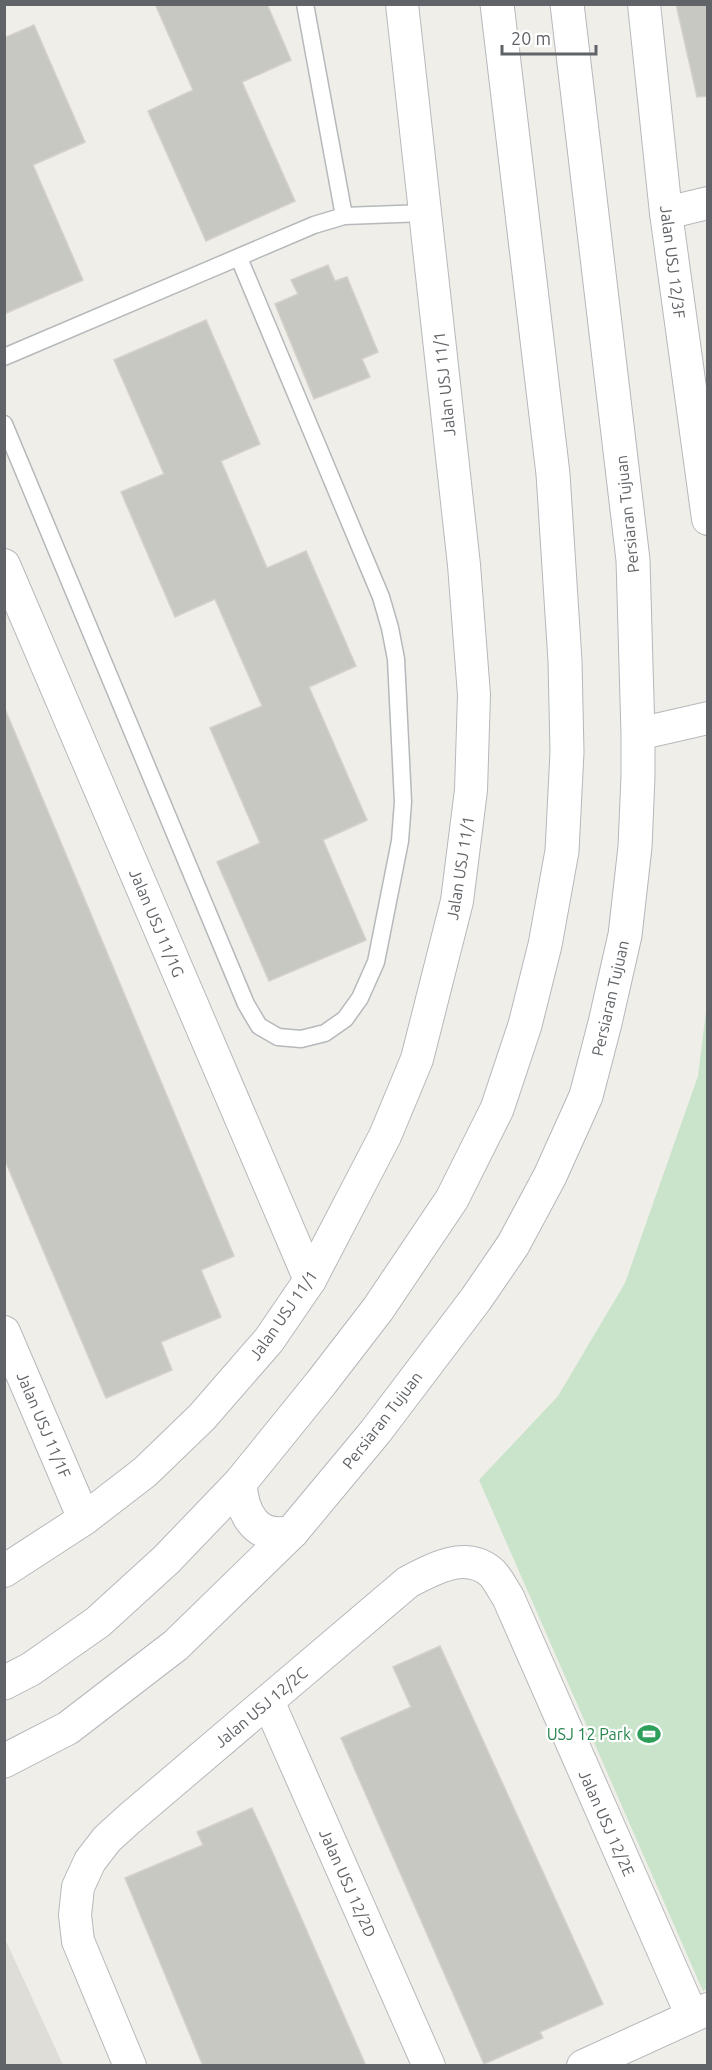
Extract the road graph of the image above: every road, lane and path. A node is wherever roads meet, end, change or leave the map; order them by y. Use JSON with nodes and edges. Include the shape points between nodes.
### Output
{"nodes":[{"id":1,"x":305,"y":4,"type":"edge"},
{"id":2,"x":402,"y":4,"type":"edge"},
{"id":3,"x":498,"y":4,"type":"edge"},
{"id":4,"x":567,"y":4,"type":"edge"},
{"id":5,"x":644,"y":4,"type":"edge"},
{"id":6,"x":708,"y":203,"type":"edge"},
{"id":7,"x":425,"y":213,"type":"junction"},
{"id":8,"x":666,"y":213,"type":"junction"},
{"id":9,"x":344,"y":216,"type":"junction"},
{"id":10,"x":239,"y":258,"type":"junction"},
{"id":11,"x":4,"y":357,"type":"edge"},
{"id":12,"x":4,"y":424,"type":"edge"},
{"id":13,"x":704,"y":464,"type":"edge"},
{"id":14,"x":708,"y":519,"type":"edge"},
{"id":15,"x":4,"y":565,"type":"edge"},
{"id":16,"x":708,"y":718,"type":"edge"},
{"id":17,"x":638,"y":734,"type":"junction"},
{"id":18,"x":310,"y":1280,"type":"junction"},
{"id":19,"x":4,"y":1332,"type":"edge"},
{"id":20,"x":240,"y":1483,"type":"junction"},
{"id":21,"x":84,"y":1519,"type":"junction"},
{"id":22,"x":292,"y":1532,"type":"junction"},
{"id":23,"x":4,"y":1570,"type":"edge"},
{"id":24,"x":508,"y":1597,"type":"joint"},
{"id":25,"x":4,"y":1683,"type":"edge"},
{"id":26,"x":268,"y":1701,"type":"junction"},
{"id":27,"x":4,"y":1761,"type":"edge"},
{"id":28,"x":700,"y":2013,"type":"edge"},
{"id":29,"x":130,"y":2066,"type":"edge"},
{"id":30,"x":429,"y":2066,"type":"edge"},
{"id":31,"x":583,"y":2066,"type":"edge"}],
"edges":[{"from":1,"to":9,"type":"lane"},
{"from":2,"to":7,"type":"street","name":"Jalan USJ 11/1"},
{"from":3,"to":20,"type":"main road","via":[[554,474],[567,752],[562,851],[525,1025],[497,1109],[452,1199],[378,1309]]},
{"from":4,"to":17,"type":"main road","name":"Persiaran Tujuan","via":[[633,560]]},
{"from":5,"to":8,"type":"street","name":"Jalan USJ 12/3F"},
{"from":6,"to":8,"type":"street"},
{"from":7,"to":9,"type":"lane"},
{"from":7,"to":18,"type":"street","name":"Jalan USJ 11/1","via":[[464,565],[474,695],[471,790],[458,902],[417,1059],[385,1136]]},
{"from":8,"to":13,"type":"street","name":"Jalan USJ 12/3F"},
{"from":9,"to":10,"type":"lane"},
{"from":10,"to":11,"type":"lane"},
{"from":10,"to":12,"type":"lane","via":[[381,597],[396,659],[403,802],[400,841],[376,962],[360,998],[345,1018],[325,1033],[301,1039],[278,1037],[259,1026],[246,1004]]},
{"from":13,"to":14,"type":"street","name":"Jalan USJ 12/3F"},
{"from":15,"to":18,"type":"street","name":"Jalan USJ 11/1G"},
{"from":16,"to":17,"type":"street"},
{"from":17,"to":22,"type":"main road","name":"Persiaran Tujuan","via":[[635,847],[625,935],[586,1096],[513,1245],[376,1431]]},
{"from":18,"to":21,"type":"street","name":"Jalan USJ 11/1","via":[[269,1340],[202,1417],[145,1472]]},
{"from":19,"to":21,"type":"street","name":"Jalan USJ 11/1F"},
{"from":20,"to":22,"type":"main road","via":[[247,1515],[255,1525],[272,1534]]},
{"from":20,"to":25,"type":"main road","via":[[166,1560],[98,1622]]},
{"from":21,"to":23,"type":"street","name":"Jalan USJ 11/1"},
{"from":22,"to":27,"type":"main road","name":"Persiaran Tujuan","via":[[176,1645],[68,1728]]},
{"from":24,"to":26,"type":"street","name":"Jalan USJ 12/2C","via":[[492,1573],[471,1561],[449,1563],[428,1571],[408,1581]]},
{"from":24,"to":28,"type":"street","name":"Jalan USJ 12/2E"},
{"from":26,"to":29,"type":"street","name":"Jalan USJ 12/2C","via":[[107,1839],[90,1861],[78,1887],[78,1941]]},
{"from":26,"to":30,"type":"street","name":"Jalan USJ 12/2D"},
{"from":28,"to":31,"type":"street"}]}
